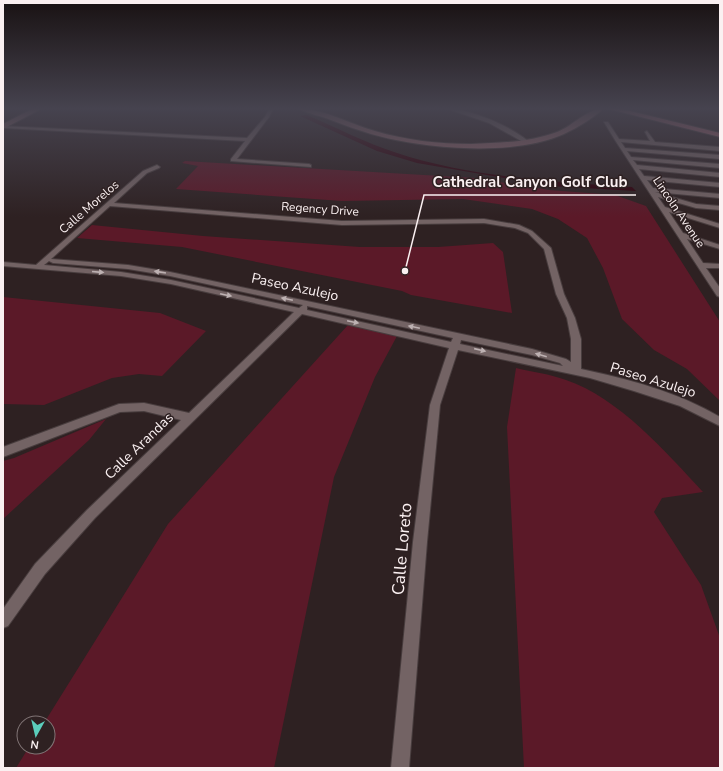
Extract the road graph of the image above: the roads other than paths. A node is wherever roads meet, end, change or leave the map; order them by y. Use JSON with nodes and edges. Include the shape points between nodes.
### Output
{"nodes":[{"id":1,"x":245,"y":145,"type":"edge"},
{"id":2,"x":620,"y":145,"type":"edge"},
{"id":3,"x":675,"y":145,"type":"edge"},
{"id":4,"x":623,"y":149,"type":"junction"},
{"id":5,"x":720,"y":149,"type":"edge"},
{"id":6,"x":720,"y":157,"type":"edge"},
{"id":7,"x":629,"y":158,"type":"junction"},
{"id":8,"x":308,"y":166,"type":"dead end"},
{"id":9,"x":720,"y":166,"type":"edge"},
{"id":10,"x":157,"y":167,"type":"dead end"},
{"id":11,"x":636,"y":167,"type":"junction"},
{"id":12,"x":720,"y":175,"type":"edge"},
{"id":13,"x":643,"y":178,"type":"junction"},
{"id":14,"x":720,"y":185,"type":"edge"},
{"id":15,"x":652,"y":192,"type":"junction"},
{"id":16,"x":720,"y":196,"type":"edge"},
{"id":17,"x":109,"y":204,"type":"junction"},
{"id":18,"x":696,"y":206,"type":"junction"},
{"id":19,"x":662,"y":208,"type":"junction"},
{"id":20,"x":720,"y":208,"type":"edge"},
{"id":21,"x":720,"y":214,"type":"edge"},
{"id":22,"x":720,"y":226,"type":"edge"},
{"id":23,"x":681,"y":235,"type":"junction"},
{"id":24,"x":720,"y":248,"type":"edge"},
{"id":25,"x":3,"y":257,"type":"edge"},
{"id":26,"x":3,"y":264,"type":"edge"},
{"id":27,"x":41,"y":264,"type":"junction"},
{"id":28,"x":701,"y":265,"type":"junction"},
{"id":29,"x":720,"y":266,"type":"edge"},
{"id":30,"x":720,"y":294,"type":"edge"},
{"id":31,"x":305,"y":307,"type":"junction"},
{"id":32,"x":456,"y":340,"type":"junction"},
{"id":33,"x":576,"y":371,"type":"junction"},
{"id":34,"x":190,"y":417,"type":"junction"},
{"id":35,"x":720,"y":422,"type":"edge"},
{"id":36,"x":3,"y":452,"type":"edge"},
{"id":37,"x":3,"y":621,"type":"edge"},
{"id":38,"x":400,"y":768,"type":"edge"}],
"edges":[{"from":1,"to":8,"type":"street","via":[[234,161]]},
{"from":2,"to":4,"type":"street","name":"Lincoln Avenue"},
{"from":3,"to":5,"type":"street"},
{"from":4,"to":6,"type":"street"},
{"from":4,"to":7,"type":"street","name":"Lincoln Avenue"},
{"from":7,"to":9,"type":"street"},
{"from":7,"to":11,"type":"street","name":"Lincoln Avenue"},
{"from":10,"to":17,"type":"street","name":"Calle Morelos","via":[[144,172]]},
{"from":11,"to":12,"type":"street"},
{"from":11,"to":13,"type":"street","name":"Lincoln Avenue"},
{"from":13,"to":14,"type":"street"},
{"from":13,"to":15,"type":"street","name":"Lincoln Avenue"},
{"from":15,"to":16,"type":"street"},
{"from":15,"to":18,"type":"street"},
{"from":15,"to":19,"type":"street","name":"Lincoln Avenue"},
{"from":17,"to":27,"type":"street","name":"Calle Morelos"},
{"from":17,"to":33,"type":"street","name":"Regency Drive","via":[[342,223],[484,221],[509,224],[530,232],[547,248],[576,339]]},
{"from":18,"to":20,"type":"street"},
{"from":18,"to":21,"type":"street"},
{"from":19,"to":22,"type":"street"},
{"from":19,"to":23,"type":"street","name":"Lincoln Avenue"},
{"from":23,"to":24,"type":"street"},
{"from":23,"to":28,"type":"street","name":"Lincoln Avenue"},
{"from":25,"to":27,"type":"street","name":"Paseo Azulejo"},
{"from":26,"to":27,"type":"street","name":"Paseo Azulejo"},
{"from":27,"to":31,"type":"street","name":"Paseo Azulejo","via":[[148,278]]},
{"from":28,"to":29,"type":"street"},
{"from":28,"to":30,"type":"street","name":"Lincoln Avenue"},
{"from":31,"to":32,"type":"street","name":"Paseo Azulejo"},
{"from":31,"to":34,"type":"street","name":"Calle Arandas"},
{"from":32,"to":33,"type":"street","name":"Paseo Azulejo","via":[[558,369]]},
{"from":32,"to":38,"type":"street","name":"Calle Loreto","via":[[435,405]]},
{"from":33,"to":35,"type":"street","name":"Paseo Azulejo","via":[[668,396],[699,408]]},
{"from":34,"to":36,"type":"street","via":[[144,407],[119,408]]},
{"from":34,"to":37,"type":"street","name":"Calle Arandas","via":[[45,563]]}]}
